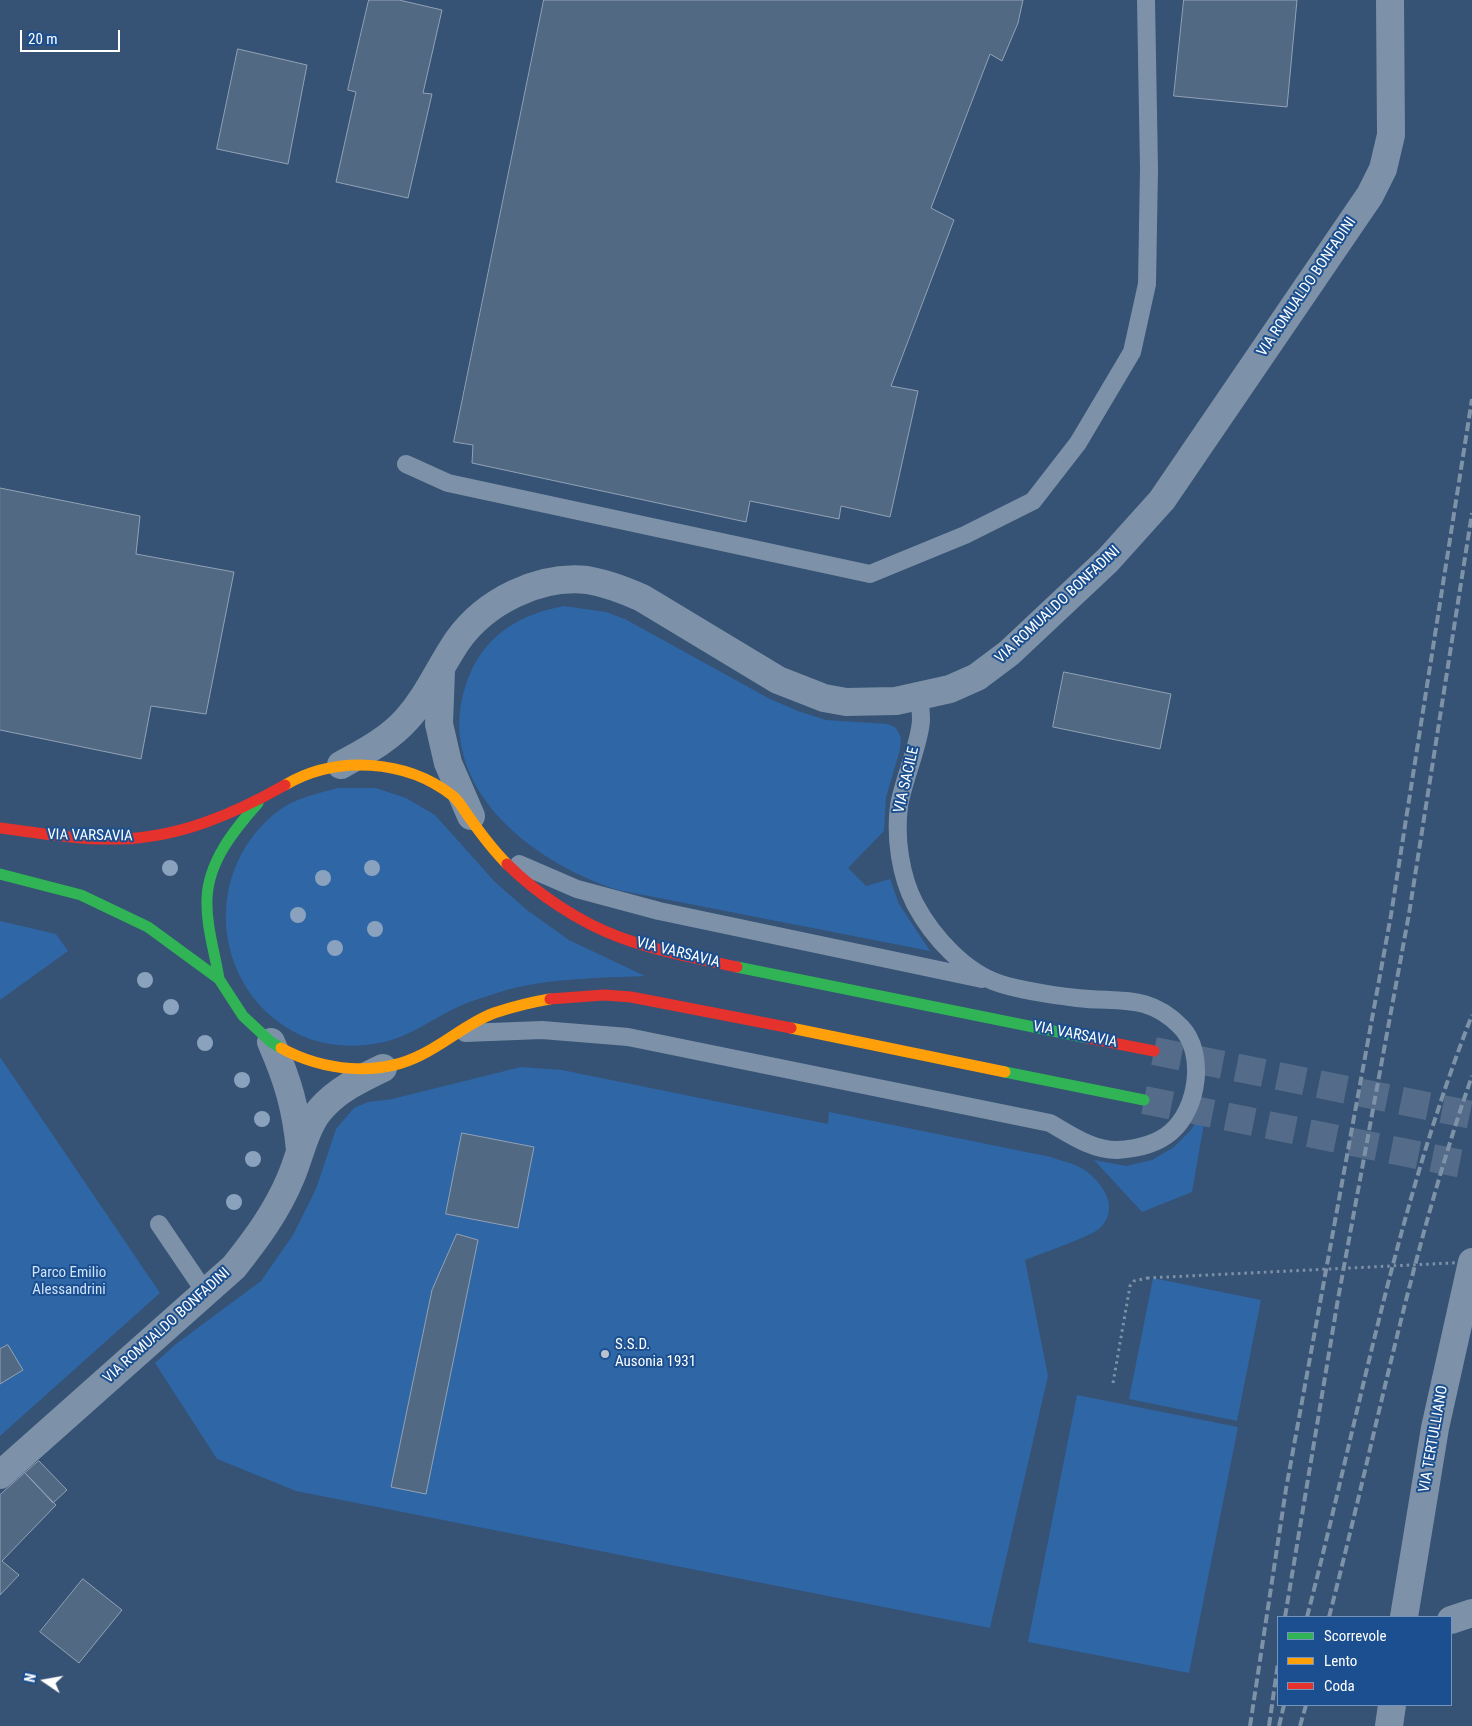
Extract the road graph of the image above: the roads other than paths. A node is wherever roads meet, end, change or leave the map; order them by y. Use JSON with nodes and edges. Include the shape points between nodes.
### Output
{"nodes":[{"id":1,"x":1146,"y":0,"type":"edge"},
{"id":2,"x":1390,"y":0,"type":"edge"},
{"id":3,"x":406,"y":464,"type":"dead end"},
{"id":4,"x":441,"y":670,"type":"junction"},
{"id":5,"x":919,"y":697,"type":"junction"},
{"id":6,"x":340,"y":765,"type":"junction"},
{"id":7,"x":264,"y":796,"type":"junction"},
{"id":8,"x":474,"y":824,"type":"junction"},
{"id":9,"x":0,"y":828,"type":"edge"},
{"id":10,"x":494,"y":851,"type":"junction"},
{"id":11,"x":0,"y":874,"type":"edge"},
{"id":12,"x":219,"y":979,"type":"junction"},
{"id":13,"x":1000,"y":984,"type":"junction"},
{"id":14,"x":1077,"y":998,"type":"joint"},
{"id":15,"x":457,"y":1034,"type":"junction"},
{"id":16,"x":271,"y":1042,"type":"junction"},
{"id":17,"x":1154,"y":1051,"type":"tunnel mouth"},
{"id":18,"x":383,"y":1068,"type":"junction"},
{"id":19,"x":1144,"y":1100,"type":"tunnel mouth"},
{"id":20,"x":300,"y":1150,"type":"junction"},
{"id":21,"x":159,"y":1224,"type":"dead end"},
{"id":22,"x":1472,"y":1262,"type":"edge"},
{"id":23,"x":205,"y":1292,"type":"junction"},
{"id":24,"x":0,"y":1475,"type":"edge"},
{"id":25,"x":1472,"y":1613,"type":"edge"},
{"id":26,"x":1404,"y":1616,"type":"edge"},
{"id":27,"x":1452,"y":1620,"type":"edge"},
{"id":28,"x":1392,"y":1706,"type":"edge"},
{"id":29,"x":1390,"y":1726,"type":"edge"}],
"edges":[{"from":1,"to":3,"type":"lane","via":[[1147,284],[1132,352],[1078,443],[1033,501],[870,574],[448,483]]},
{"from":2,"to":5,"type":"street","name":"VIA ROMUALDO BONFADINI","via":[[1392,135],[1383,169],[1370,195],[1162,500],[1134,534],[1001,659],[977,677],[950,689]]},
{"from":4,"to":5,"type":"street","name":"VIA ROMUALDO BONFADINI","via":[[472,622],[491,606],[540,584],[587,580],[642,598],[799,690],[846,702]]},
{"from":4,"to":6,"type":"street","name":"VIA ROMUALDO BONFADINI","via":[[407,720],[376,746]]},
{"from":4,"to":8,"type":"street","name":"VIA ROMUALDO BONFADINI","via":[[439,724],[448,763]]},
{"from":5,"to":13,"type":"lane","name":"VIA SACILE","via":[[921,721],[899,805],[897,837],[904,874],[915,903],[933,932],[956,956]]},
{"from":6,"to":7,"type":"street","name":"VIA VARSAVIA","via":[[300,776]]},
{"from":6,"to":8,"type":"street","name":"VIA VARSAVIA","via":[[385,766],[420,776],[454,797]]},
{"from":7,"to":9,"type":"street","name":"VIA VARSAVIA","via":[[201,825],[160,835],[120,839],[78,838]]},
{"from":7,"to":12,"type":"street","name":"VIA VARSAVIA","via":[[235,828],[214,870],[208,899]]},
{"from":8,"to":10,"type":"street","name":"VIA VARSAVIA"},
{"from":10,"to":13,"type":"lane","via":[[550,878],[616,900]]},
{"from":10,"to":17,"type":"street","name":"VIA VARSAVIA","via":[[518,875],[567,911],[644,946]]},
{"from":11,"to":12,"type":"street","name":"VIA VARSAVIA","via":[[81,895],[115,911],[148,927]]},
{"from":12,"to":16,"type":"street","name":"VIA VARSAVIA","via":[[243,1016]]},
{"from":13,"to":14,"type":"lane","name":"VIA SACILE"},
{"from":14,"to":15,"type":"lane","name":"VIA VARSAVIA","via":[[1140,1002],[1164,1011],[1183,1029],[1196,1058],[1196,1086],[1186,1111],[1172,1132],[1147,1146],[1116,1150],[1090,1146],[1050,1123],[628,1037],[542,1030]]},
{"from":15,"to":18,"type":"street","name":"VIA VARSAVIA","via":[[420,1056]]},
{"from":15,"to":19,"type":"street","name":"VIA VARSAVIA","via":[[494,1013],[521,1004],[574,996],[631,997]]},
{"from":16,"to":18,"type":"street","name":"VIA VARSAVIA","via":[[298,1057],[340,1068]]},
{"from":16,"to":20,"type":"street","via":[[296,1112]]},
{"from":18,"to":20,"type":"street","via":[[344,1088],[319,1111]]},
{"from":20,"to":23,"type":"street","name":"VIA ROMUALDO BONFADINI","via":[[292,1176],[264,1229],[234,1267]]},
{"from":21,"to":23,"type":"lane"},
{"from":22,"to":26,"type":"street","name":"VIA TERTULLIANO","via":[[1435,1428]]},
{"from":23,"to":24,"type":"street","name":"VIA ROMUALDO BONFADINI"},
{"from":25,"to":27,"type":"street"},
{"from":28,"to":29,"type":"street"}]}
